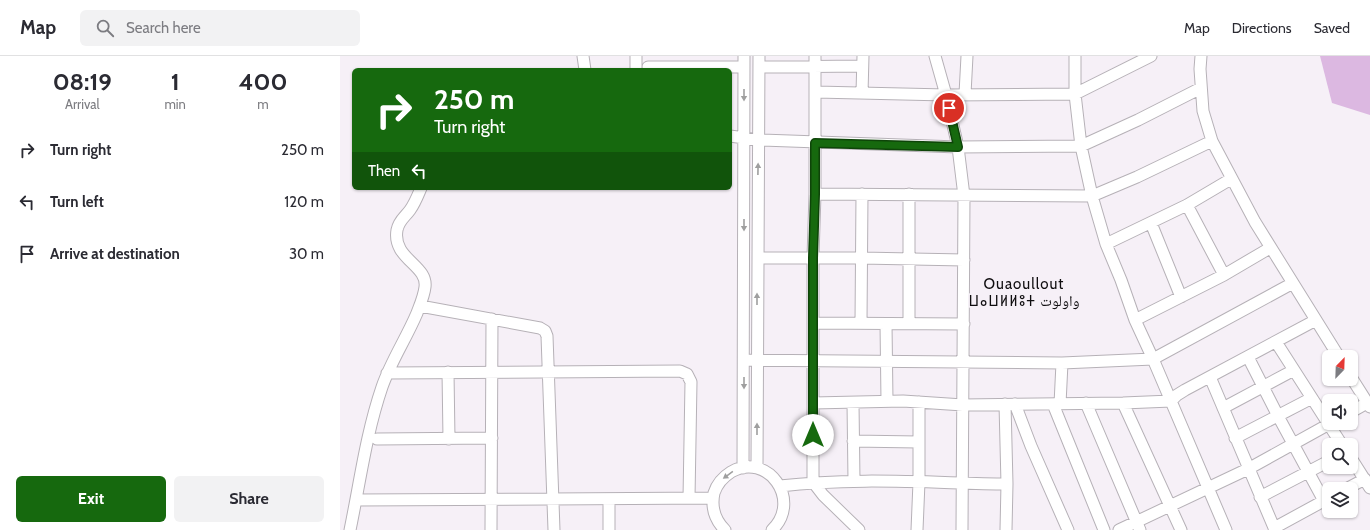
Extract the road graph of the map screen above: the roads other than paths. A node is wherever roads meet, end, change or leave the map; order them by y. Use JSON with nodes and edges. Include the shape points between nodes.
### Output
{"nodes":[{"id":1,"x":583,"y":56,"type":"edge"},
{"id":2,"x":636,"y":56,"type":"edge"},
{"id":3,"x":697,"y":56,"type":"edge"},
{"id":4,"x":935,"y":56,"type":"edge"},
{"id":5,"x":967,"y":56,"type":"edge"},
{"id":6,"x":1075,"y":56,"type":"edge"},
{"id":7,"x":1151,"y":56,"type":"edge"},
{"id":8,"x":1201,"y":56,"type":"edge"},
{"id":9,"x":863,"y":60,"type":"edge"},
{"id":10,"x":744,"y":61,"type":"edge"},
{"id":11,"x":759,"y":61,"type":"edge"},
{"id":12,"x":815,"y":61,"type":"edge"},
{"id":13,"x":648,"y":64,"type":"edge"},
{"id":14,"x":585,"y":68,"type":"edge"},
{"id":15,"x":636,"y":68,"type":"edge"},
{"id":16,"x":687,"y":68,"type":"edge"},
{"id":17,"x":697,"y":68,"type":"edge"},
{"id":18,"x":703,"y":68,"type":"edge"},
{"id":19,"x":1201,"y":88,"type":"junction"},
{"id":20,"x":816,"y":92,"type":"junction"},
{"id":21,"x":862,"y":93,"type":"junction"},
{"id":22,"x":965,"y":94,"type":"junction"},
{"id":23,"x":1075,"y":94,"type":"junction"},
{"id":24,"x":946,"y":95,"type":"junction"},
{"id":25,"x":732,"y":136,"type":"edge"},
{"id":26,"x":744,"y":138,"type":"junction"},
{"id":27,"x":759,"y":140,"type":"junction"},
{"id":28,"x":1212,"y":141,"type":"junction"},
{"id":29,"x":815,"y":143,"type":"junction"},
{"id":30,"x":1081,"y":146,"type":"junction"},
{"id":31,"x":958,"y":147,"type":"junction"},
{"id":32,"x":1231,"y":180,"type":"junction"},
{"id":33,"x":420,"y":190,"type":"edge"},
{"id":34,"x":815,"y":194,"type":"junction"},
{"id":35,"x":862,"y":194,"type":"junction"},
{"id":36,"x":909,"y":194,"type":"junction"},
{"id":37,"x":964,"y":196,"type":"junction"},
{"id":38,"x":1092,"y":196,"type":"junction"},
{"id":39,"x":1187,"y":205,"type":"junction"},
{"id":40,"x":1151,"y":223,"type":"junction"},
{"id":41,"x":1106,"y":244,"type":"junction"},
{"id":42,"x":1270,"y":248,"type":"junction"},
{"id":43,"x":758,"y":258,"type":"junction"},
{"id":44,"x":813,"y":258,"type":"junction"},
{"id":45,"x":861,"y":258,"type":"junction"},
{"id":46,"x":909,"y":260,"type":"junction"},
{"id":47,"x":964,"y":260,"type":"junction"},
{"id":48,"x":1224,"y":275,"type":"junction"},
{"id":49,"x":1293,"y":283,"type":"junction"},
{"id":50,"x":1181,"y":297,"type":"junction"},
{"id":51,"x":420,"y":306,"type":"junction"},
{"id":52,"x":492,"y":319,"type":"junction"},
{"id":53,"x":1135,"y":320,"type":"junction"},
{"id":54,"x":1316,"y":320,"type":"junction"},
{"id":55,"x":813,"y":323,"type":"junction"},
{"id":56,"x":861,"y":323,"type":"junction"},
{"id":57,"x":909,"y":323,"type":"junction"},
{"id":58,"x":886,"y":324,"type":"junction"},
{"id":59,"x":964,"y":324,"type":"junction"},
{"id":60,"x":1276,"y":342,"type":"junction"},
{"id":61,"x":1335,"y":350,"type":"edge"},
{"id":62,"x":1248,"y":357,"type":"junction"},
{"id":63,"x":1153,"y":359,"type":"junction"},
{"id":64,"x":744,"y":360,"type":"junction"},
{"id":65,"x":757,"y":361,"type":"junction"},
{"id":66,"x":812,"y":361,"type":"junction"},
{"id":67,"x":886,"y":361,"type":"junction"},
{"id":68,"x":964,"y":362,"type":"junction"},
{"id":69,"x":1062,"y":363,"type":"junction"},
{"id":70,"x":1294,"y":370,"type":"junction"},
{"id":71,"x":548,"y":371,"type":"junction"},
{"id":72,"x":448,"y":372,"type":"junction"},
{"id":73,"x":492,"y":372,"type":"junction"},
{"id":74,"x":387,"y":373,"type":"junction"},
{"id":75,"x":1210,"y":377,"type":"junction"},
{"id":76,"x":1263,"y":386,"type":"junction"},
{"id":77,"x":1357,"y":386,"type":"edge"},
{"id":78,"x":1312,"y":398,"type":"junction"},
{"id":79,"x":887,"y":401,"type":"junction"},
{"id":80,"x":1171,"y":401,"type":"junction"},
{"id":81,"x":919,"y":402,"type":"junction"},
{"id":82,"x":813,"y":403,"type":"junction"},
{"id":83,"x":853,"y":403,"type":"junction"},
{"id":84,"x":1123,"y":403,"type":"junction"},
{"id":85,"x":1010,"y":404,"type":"junction"},
{"id":86,"x":1056,"y":404,"type":"junction"},
{"id":87,"x":1086,"y":404,"type":"junction"},
{"id":88,"x":963,"y":405,"type":"junction"},
{"id":89,"x":1369,"y":405,"type":"edge"},
{"id":90,"x":1223,"y":408,"type":"junction"},
{"id":91,"x":1358,"y":409,"type":"edge"},
{"id":92,"x":1322,"y":412,"type":"edge"},
{"id":93,"x":1278,"y":416,"type":"junction"},
{"id":94,"x":1322,"y":428,"type":"edge"},
{"id":95,"x":492,"y":438,"type":"junction"},
{"id":96,"x":1236,"y":438,"type":"junction"},
{"id":97,"x":376,"y":439,"type":"dead end"},
{"id":98,"x":449,"y":439,"type":"junction"},
{"id":99,"x":853,"y":441,"type":"junction"},
{"id":100,"x":918,"y":442,"type":"junction"},
{"id":101,"x":1293,"y":444,"type":"junction"},
{"id":102,"x":1322,"y":465,"type":"edge"},
{"id":103,"x":743,"y":468,"type":"junction"},
{"id":104,"x":757,"y":468,"type":"junction"},
{"id":105,"x":1248,"y":469,"type":"junction"},
{"id":106,"x":1358,"y":469,"type":"edge"},
{"id":107,"x":1309,"y":472,"type":"junction"},
{"id":108,"x":854,"y":481,"type":"junction"},
{"id":109,"x":813,"y":482,"type":"junction"},
{"id":110,"x":919,"y":482,"type":"junction"},
{"id":111,"x":962,"y":482,"type":"junction"},
{"id":112,"x":1007,"y":484,"type":"junction"},
{"id":113,"x":1367,"y":484,"type":"edge"},
{"id":114,"x":780,"y":486,"type":"junction"},
{"id":115,"x":1208,"y":488,"type":"junction"},
{"id":116,"x":1322,"y":492,"type":"edge"},
{"id":117,"x":1260,"y":497,"type":"junction"},
{"id":118,"x":689,"y":498,"type":"junction"},
{"id":119,"x":713,"y":498,"type":"junction"},
{"id":120,"x":553,"y":499,"type":"junction"},
{"id":121,"x":609,"y":499,"type":"junction"},
{"id":122,"x":356,"y":500,"type":"junction"},
{"id":123,"x":492,"y":500,"type":"junction"},
{"id":124,"x":1322,"y":503,"type":"edge"},
{"id":125,"x":1169,"y":506,"type":"junction"},
{"id":126,"x":1138,"y":526,"type":"edge"},
{"id":127,"x":777,"y":529,"type":"edge"},
{"id":128,"x":1274,"y":529,"type":"edge"},
{"id":129,"x":350,"y":530,"type":"edge"},
{"id":130,"x":491,"y":530,"type":"edge"},
{"id":131,"x":554,"y":530,"type":"edge"},
{"id":132,"x":609,"y":530,"type":"edge"},
{"id":133,"x":725,"y":530,"type":"edge"},
{"id":134,"x":859,"y":530,"type":"edge"},
{"id":135,"x":917,"y":530,"type":"edge"},
{"id":136,"x":962,"y":530,"type":"edge"},
{"id":137,"x":1006,"y":530,"type":"edge"},
{"id":138,"x":1068,"y":530,"type":"edge"},
{"id":139,"x":1104,"y":530,"type":"edge"},
{"id":140,"x":1119,"y":530,"type":"edge"},
{"id":141,"x":1181,"y":530,"type":"edge"},
{"id":142,"x":1226,"y":530,"type":"edge"}],
"edges":[{"from":1,"to":14,"type":"street"},
{"from":2,"to":15,"type":"street"},
{"from":3,"to":17,"type":"street"},
{"from":4,"to":24,"type":"street"},
{"from":5,"to":22,"type":"street"},
{"from":6,"to":23,"type":"street"},
{"from":7,"to":23,"type":"street"},
{"from":8,"to":19,"type":"street"},
{"from":9,"to":12,"type":"street"},
{"from":9,"to":21,"type":"street"},
{"from":10,"to":18,"type":"street"},
{"from":10,"to":26,"type":"street","one_way":true},
{"from":11,"to":12,"type":"street"},
{"from":11,"to":27,"type":"street"},
{"from":12,"to":20,"type":"street"},
{"from":13,"to":16,"type":"street"},
{"from":19,"to":28,"type":"street","via":[[1203,110]]},
{"from":19,"to":30,"type":"street"},
{"from":20,"to":21,"type":"street"},
{"from":20,"to":29,"type":"street"},
{"from":21,"to":24,"type":"street"},
{"from":22,"to":23,"type":"street"},
{"from":22,"to":24,"type":"street"},
{"from":23,"to":30,"type":"street"},
{"from":24,"to":31,"type":"street"},
{"from":25,"to":26,"type":"street"},
{"from":26,"to":27,"type":"street"},
{"from":26,"to":64,"type":"street","one_way":true},
{"from":27,"to":29,"type":"street"},
{"from":43,"to":27,"type":"street","one_way":true},
{"from":28,"to":32,"type":"street"},
{"from":28,"to":38,"type":"street"},
{"from":29,"to":31,"type":"street"},
{"from":29,"to":34,"type":"street"},
{"from":30,"to":31,"type":"street"},
{"from":30,"to":38,"type":"street"},
{"from":31,"to":37,"type":"street"},
{"from":32,"to":39,"type":"street"},
{"from":32,"to":42,"type":"street"},
{"from":33,"to":51,"type":"street","via":[[413,205],[399,223],[397,234],[403,254],[423,276],[425,287]]},
{"from":34,"to":35,"type":"street"},
{"from":34,"to":44,"type":"street"},
{"from":35,"to":36,"type":"street"},
{"from":35,"to":45,"type":"street"},
{"from":36,"to":37,"type":"street"},
{"from":36,"to":46,"type":"street"},
{"from":37,"to":38,"type":"street"},
{"from":37,"to":47,"type":"street"},
{"from":38,"to":41,"type":"street"},
{"from":39,"to":40,"type":"street"},
{"from":39,"to":48,"type":"street"},
{"from":40,"to":41,"type":"street"},
{"from":40,"to":50,"type":"street"},
{"from":41,"to":53,"type":"street"},
{"from":42,"to":48,"type":"street"},
{"from":42,"to":49,"type":"street"},
{"from":43,"to":44,"type":"street"},
{"from":65,"to":43,"type":"street","one_way":true},
{"from":44,"to":45,"type":"street"},
{"from":44,"to":55,"type":"street"},
{"from":45,"to":46,"type":"street"},
{"from":45,"to":56,"type":"street"},
{"from":46,"to":47,"type":"street"},
{"from":46,"to":57,"type":"street"},
{"from":47,"to":59,"type":"street"},
{"from":48,"to":50,"type":"street"},
{"from":49,"to":54,"type":"street"},
{"from":49,"to":63,"type":"street"},
{"from":50,"to":53,"type":"street"},
{"from":51,"to":52,"type":"street"},
{"from":51,"to":74,"type":"street","via":[[410,331]]},
{"from":52,"to":71,"type":"street","via":[[545,330]]},
{"from":52,"to":73,"type":"street"},
{"from":53,"to":63,"type":"street"},
{"from":54,"to":60,"type":"street"},
{"from":54,"to":61,"type":"street"},
{"from":55,"to":56,"type":"street"},
{"from":55,"to":66,"type":"street"},
{"from":56,"to":58,"type":"street"},
{"from":57,"to":58,"type":"street"},
{"from":57,"to":59,"type":"street"},
{"from":58,"to":67,"type":"street"},
{"from":59,"to":68,"type":"street"},
{"from":60,"to":62,"type":"street"},
{"from":60,"to":70,"type":"street"},
{"from":62,"to":75,"type":"street"},
{"from":62,"to":76,"type":"street"},
{"from":63,"to":69,"type":"street"},
{"from":63,"to":80,"type":"street"},
{"from":64,"to":65,"type":"street"},
{"from":64,"to":103,"type":"street","one_way":true},
{"from":65,"to":66,"type":"street"},
{"from":104,"to":65,"type":"street","one_way":true},
{"from":66,"to":67,"type":"street"},
{"from":66,"to":82,"type":"street"},
{"from":67,"to":68,"type":"street"},
{"from":67,"to":79,"type":"street"},
{"from":68,"to":69,"type":"street"},
{"from":68,"to":88,"type":"street"},
{"from":69,"to":86,"type":"street"},
{"from":70,"to":76,"type":"street"},
{"from":70,"to":78,"type":"street"},
{"from":71,"to":73,"type":"street"},
{"from":71,"to":118,"type":"street","via":[[680,371],[686,374],[691,382]]},
{"from":71,"to":120,"type":"street"},
{"from":72,"to":73,"type":"street"},
{"from":72,"to":74,"type":"street"},
{"from":72,"to":98,"type":"street"},
{"from":73,"to":95,"type":"street"},
{"from":74,"to":122,"type":"street","via":[[366,446]]},
{"from":75,"to":80,"type":"street"},
{"from":75,"to":90,"type":"street"},
{"from":76,"to":90,"type":"street"},
{"from":76,"to":93,"type":"street"},
{"from":77,"to":89,"type":"street"},
{"from":78,"to":92,"type":"street"},
{"from":78,"to":93,"type":"street"},
{"from":79,"to":81,"type":"street"},
{"from":79,"to":83,"type":"street"},
{"from":80,"to":84,"type":"street"},
{"from":80,"to":115,"type":"street"},
{"from":81,"to":88,"type":"street"},
{"from":81,"to":100,"type":"street"},
{"from":82,"to":83,"type":"street"},
{"from":82,"to":109,"type":"street"},
{"from":83,"to":99,"type":"street"},
{"from":84,"to":87,"type":"street"},
{"from":84,"to":125,"type":"street"},
{"from":85,"to":86,"type":"street"},
{"from":85,"to":88,"type":"street"},
{"from":85,"to":112,"type":"street"},
{"from":85,"to":138,"type":"street"},
{"from":86,"to":87,"type":"street"},
{"from":86,"to":139,"type":"street"},
{"from":87,"to":126,"type":"street"},
{"from":88,"to":111,"type":"street"},
{"from":89,"to":91,"type":"street"},
{"from":90,"to":96,"type":"street"},
{"from":93,"to":96,"type":"street"},
{"from":93,"to":101,"type":"street"},
{"from":94,"to":101,"type":"street"},
{"from":95,"to":98,"type":"street"},
{"from":95,"to":123,"type":"street"},
{"from":96,"to":105,"type":"street"},
{"from":97,"to":98,"type":"street"},
{"from":99,"to":100,"type":"street"},
{"from":99,"to":108,"type":"street"},
{"from":100,"to":110,"type":"street"},
{"from":101,"to":105,"type":"street"},
{"from":101,"to":107,"type":"street"},
{"from":102,"to":107,"type":"street"},
{"from":103,"to":104,"type":"street"},
{"from":103,"to":119,"type":"street","one_way":true,"via":[[726,475],[720,481]]},
{"from":104,"to":114,"type":"street","via":[[774,478]]},
{"from":105,"to":115,"type":"street"},
{"from":105,"to":117,"type":"street"},
{"from":106,"to":113,"type":"street"},
{"from":107,"to":116,"type":"street"},
{"from":107,"to":117,"type":"street"},
{"from":108,"to":109,"type":"street"},
{"from":108,"to":110,"type":"street"},
{"from":109,"to":114,"type":"street"},
{"from":109,"to":134,"type":"street"},
{"from":110,"to":111,"type":"street"},
{"from":110,"to":135,"type":"street"},
{"from":111,"to":112,"type":"street"},
{"from":111,"to":136,"type":"street"},
{"from":112,"to":137,"type":"street"},
{"from":114,"to":127,"type":"street","via":[[784,506]]},
{"from":115,"to":125,"type":"street"},
{"from":115,"to":142,"type":"street"},
{"from":117,"to":128,"type":"street"},
{"from":118,"to":119,"type":"street"},
{"from":118,"to":121,"type":"street"},
{"from":119,"to":133,"type":"street","via":[[714,513]]},
{"from":120,"to":121,"type":"street"},
{"from":120,"to":123,"type":"street"},
{"from":120,"to":131,"type":"street"},
{"from":121,"to":132,"type":"street"},
{"from":122,"to":123,"type":"street"},
{"from":122,"to":129,"type":"street"},
{"from":123,"to":130,"type":"street"},
{"from":124,"to":128,"type":"street"},
{"from":125,"to":126,"type":"street"},
{"from":125,"to":141,"type":"street"},
{"from":126,"to":140,"type":"street"}]}
